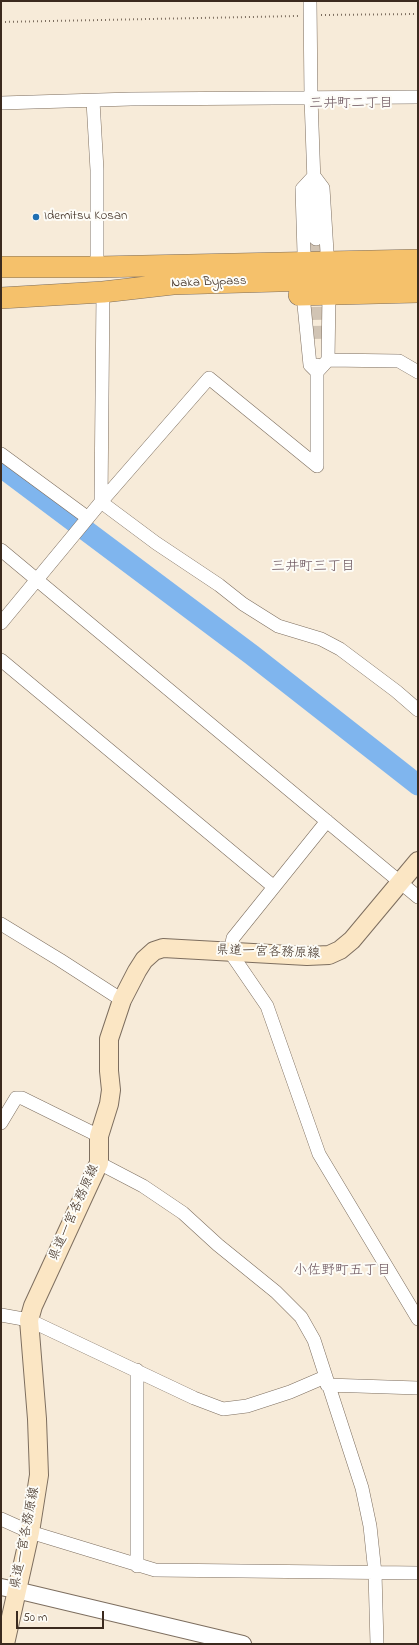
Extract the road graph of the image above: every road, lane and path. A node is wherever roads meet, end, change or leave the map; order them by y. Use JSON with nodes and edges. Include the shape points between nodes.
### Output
{"nodes":[{"id":1,"x":310,"y":1,"type":"edge"},
{"id":2,"x":418,"y":14,"type":"edge"},
{"id":3,"x":310,"y":16,"type":"junction"},
{"id":4,"x":1,"y":22,"type":"edge"},
{"id":5,"x":418,"y":97,"type":"edge"},
{"id":6,"x":311,"y":98,"type":"junction"},
{"id":7,"x":93,"y":101,"type":"junction"},
{"id":8,"x":1,"y":103,"type":"edge"},
{"id":9,"x":314,"y":176,"type":"junction"},
{"id":10,"x":316,"y":248,"type":"junction"},
{"id":11,"x":418,"y":248,"type":"edge"},
{"id":12,"x":418,"y":260,"type":"edge"},
{"id":13,"x":1,"y":267,"type":"edge"},
{"id":14,"x":97,"y":267,"type":"junction"},
{"id":15,"x":119,"y":267,"type":"junction"},
{"id":16,"x":418,"y":277,"type":"edge"},
{"id":17,"x":173,"y":284,"type":"junction"},
{"id":18,"x":103,"y":292,"type":"junction"},
{"id":19,"x":418,"y":292,"type":"edge"},
{"id":20,"x":329,"y":294,"type":"junction"},
{"id":21,"x":303,"y":295,"type":"junction"},
{"id":22,"x":1,"y":298,"type":"edge"},
{"id":23,"x":317,"y":341,"type":"tunnel mouth"},
{"id":24,"x":328,"y":360,"type":"junction"},
{"id":25,"x":317,"y":372,"type":"junction"},
{"id":26,"x":418,"y":372,"type":"edge"},
{"id":27,"x":1,"y":454,"type":"edge"},
{"id":28,"x":101,"y":502,"type":"junction"},
{"id":29,"x":83,"y":524,"type":"junction"},
{"id":30,"x":1,"y":550,"type":"edge"},
{"id":31,"x":37,"y":579,"type":"junction"},
{"id":32,"x":1,"y":623,"type":"edge"},
{"id":33,"x":1,"y":660,"type":"edge"},
{"id":34,"x":418,"y":710,"type":"edge"},
{"id":35,"x":327,"y":821,"type":"junction"},
{"id":36,"x":418,"y":861,"type":"edge"},
{"id":37,"x":401,"y":882,"type":"junction"},
{"id":38,"x":274,"y":887,"type":"junction"},
{"id":39,"x":418,"y":897,"type":"edge"},
{"id":40,"x":1,"y":924,"type":"edge"},
{"id":41,"x":230,"y":952,"type":"junction"},
{"id":42,"x":122,"y":1000,"type":"junction"},
{"id":43,"x":1,"y":1123,"type":"edge"},
{"id":44,"x":99,"y":1136,"type":"junction"},
{"id":45,"x":99,"y":1163,"type":"junction"},
{"id":46,"x":1,"y":1315,"type":"edge"},
{"id":47,"x":418,"y":1319,"type":"edge"},
{"id":48,"x":29,"y":1320,"type":"junction"},
{"id":49,"x":137,"y":1370,"type":"junction"},
{"id":50,"x":326,"y":1381,"type":"junction"},
{"id":51,"x":418,"y":1388,"type":"edge"},
{"id":52,"x":1,"y":1519,"type":"edge"},
{"id":53,"x":30,"y":1532,"type":"junction"},
{"id":54,"x":137,"y":1566,"type":"junction"},
{"id":55,"x":375,"y":1573,"type":"junction"},
{"id":56,"x":418,"y":1573,"type":"edge"},
{"id":57,"x":8,"y":1589,"type":"edge"},
{"id":58,"x":4,"y":1644,"type":"edge"},
{"id":59,"x":243,"y":1644,"type":"edge"},
{"id":60,"x":377,"y":1644,"type":"edge"}],
"edges":[{"from":1,"to":3,"type":"street"},
{"from":2,"to":3,"type":"path"},
{"from":3,"to":4,"type":"path"},
{"from":3,"to":6,"type":"street"},
{"from":5,"to":6,"type":"street"},
{"from":6,"to":7,"type":"street"},
{"from":6,"to":9,"type":"street"},
{"from":7,"to":8,"type":"street"},
{"from":7,"to":14,"type":"street"},
{"from":9,"to":10,"type":"street"},
{"from":9,"to":10,"type":"street","via":[[323,188]]},
{"from":9,"to":10,"type":"street","via":[[302,189]]},
{"from":10,"to":11,"type":"highway"},
{"from":10,"to":15,"type":"highway","via":[[156,253]]},
{"from":12,"to":15,"type":"highway","name":"Naka Bypass"},
{"from":13,"to":14,"type":"highway","name":"Naka Bypass"},
{"from":14,"to":15,"type":"highway","name":"Naka Bypass"},
{"from":16,"to":17,"type":"highway","name":"Naka Bypass"},
{"from":17,"to":18,"type":"highway","name":"Naka Bypass"},
{"from":17,"to":21,"type":"highway","via":[[192,297]]},
{"from":18,"to":22,"type":"highway","name":"Naka Bypass"},
{"from":18,"to":28,"type":"street"},
{"from":19,"to":20,"type":"highway"},
{"from":20,"to":21,"type":"highway"},
{"from":20,"to":24,"type":"street"},
{"from":21,"to":25,"type":"street","via":[[310,365]]},
{"from":23,"to":25,"type":"street"},
{"from":24,"to":25,"type":"street"},
{"from":24,"to":26,"type":"street","via":[[400,361]]},
{"from":25,"to":28,"type":"street","via":[[317,466],[209,378]]},
{"from":27,"to":29,"type":"street"},
{"from":28,"to":29,"type":"street"},
{"from":28,"to":34,"type":"street","via":[[243,604],[278,626],[321,639],[340,649]]},
{"from":29,"to":31,"type":"street"},
{"from":30,"to":31,"type":"street"},
{"from":31,"to":32,"type":"street"},
{"from":31,"to":35,"type":"street"},
{"from":33,"to":38,"type":"street"},
{"from":35,"to":37,"type":"street"},
{"from":35,"to":38,"type":"street"},
{"from":36,"to":37,"type":"main road","name":"県道一宮各務原線"},
{"from":37,"to":39,"type":"street"},
{"from":37,"to":41,"type":"main road","name":"県道一宮各務原線","via":[[352,940],[329,955]]},
{"from":38,"to":41,"type":"street","via":[[233,938]]},
{"from":40,"to":42,"type":"street"},
{"from":41,"to":42,"type":"main road","name":"県道一宮各務原線","via":[[163,948],[154,951],[144,960]]},
{"from":41,"to":47,"type":"street","via":[[267,1006],[319,1154]]},
{"from":42,"to":44,"type":"main road","name":"県道一宮各務原線","via":[[109,1039],[110,1097]]},
{"from":43,"to":44,"type":"street","via":[[16,1098],[22,1098]]},
{"from":44,"to":45,"type":"main road","name":"県道一宮各務原線"},
{"from":45,"to":48,"type":"main road","name":"県道一宮各務原線","via":[[33,1306]]},
{"from":45,"to":50,"type":"street","via":[[143,1186],[183,1213],[276,1292],[302,1317],[314,1340]]},
{"from":46,"to":48,"type":"street"},
{"from":48,"to":49,"type":"street"},
{"from":48,"to":53,"type":"main road","name":"県道一宮各務原線","via":[[37,1419],[38,1475]]},
{"from":49,"to":50,"type":"street","via":[[223,1409],[247,1406]]},
{"from":49,"to":54,"type":"street"},
{"from":50,"to":51,"type":"street"},
{"from":50,"to":55,"type":"street","via":[[362,1488],[370,1526]]},
{"from":52,"to":53,"type":"street"},
{"from":53,"to":54,"type":"street"},
{"from":53,"to":57,"type":"main road","name":"県道一宮各務原線","via":[[21,1574]]},
{"from":54,"to":55,"type":"street","via":[[155,1570]]},
{"from":55,"to":56,"type":"street"},
{"from":55,"to":60,"type":"street"},
{"from":57,"to":58,"type":"main road","name":"県道一宮各務原線"},
{"from":57,"to":59,"type":"street"}]}
